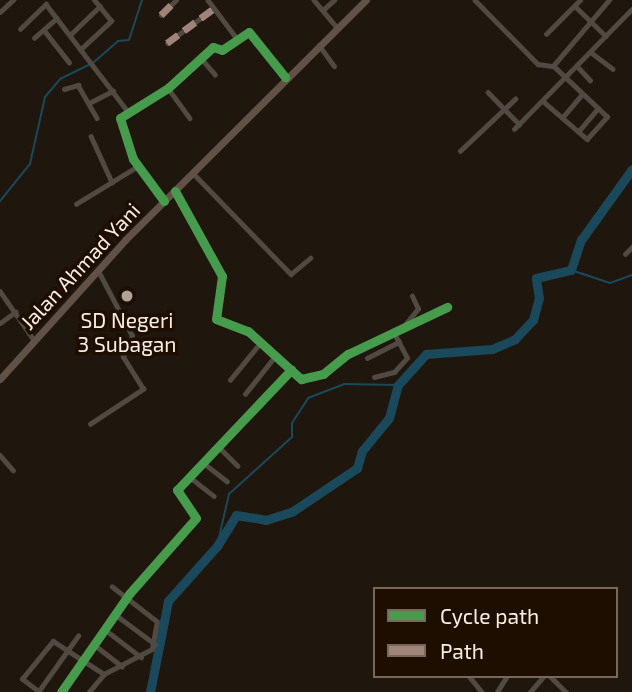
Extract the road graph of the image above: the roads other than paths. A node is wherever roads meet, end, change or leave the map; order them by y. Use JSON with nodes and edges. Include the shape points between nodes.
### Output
{"nodes":[{"id":1,"x":13,"y":0,"type":"edge"},
{"id":2,"x":94,"y":0,"type":"edge"},
{"id":3,"x":176,"y":0,"type":"edge"},
{"id":4,"x":208,"y":0,"type":"edge"},
{"id":5,"x":314,"y":0,"type":"edge"},
{"id":6,"x":334,"y":0,"type":"edge"},
{"id":7,"x":366,"y":0,"type":"edge"},
{"id":8,"x":475,"y":0,"type":"edge"},
{"id":9,"x":580,"y":0,"type":"edge"},
{"id":10,"x":610,"y":0,"type":"edge"},
{"id":11,"x":100,"y":6,"type":"junction"},
{"id":12,"x":575,"y":6,"type":"junction"},
{"id":13,"x":213,"y":9,"type":"junction"},
{"id":14,"x":632,"y":9,"type":"edge"},
{"id":15,"x":323,"y":10,"type":"junction"},
{"id":16,"x":0,"y":12,"type":"edge"},
{"id":17,"x":161,"y":15,"type":"dead end"},
{"id":18,"x":57,"y":18,"type":"junction"},
{"id":19,"x":591,"y":21,"type":"junction"},
{"id":20,"x":337,"y":27,"type":"junction"},
{"id":21,"x":20,"y":29,"type":"dead end"},
{"id":22,"x":44,"y":30,"type":"junction"},
{"id":23,"x":71,"y":34,"type":"junction"},
{"id":24,"x":546,"y":34,"type":"dead end"},
{"id":25,"x":606,"y":36,"type":"junction"},
{"id":26,"x":34,"y":38,"type":"dead end"},
{"id":27,"x":238,"y":40,"type":"junction"},
{"id":28,"x":167,"y":43,"type":"dead end"},
{"id":29,"x":318,"y":45,"type":"junction"},
{"id":30,"x":82,"y":48,"type":"junction"},
{"id":31,"x":592,"y":53,"type":"junction"},
{"id":32,"x":200,"y":57,"type":"junction"},
{"id":33,"x":69,"y":62,"type":"dead end"},
{"id":34,"x":334,"y":66,"type":"dead end"},
{"id":35,"x":553,"y":66,"type":"junction"},
{"id":36,"x":578,"y":67,"type":"junction"},
{"id":37,"x":612,"y":69,"type":"dead end"},
{"id":38,"x":215,"y":74,"type":"dead end"},
{"id":39,"x":285,"y":77,"type":"junction"},
{"id":40,"x":567,"y":80,"type":"junction"},
{"id":41,"x":590,"y":80,"type":"dead end"},
{"id":42,"x":168,"y":88,"type":"junction"},
{"id":43,"x":64,"y":89,"type":"dead end"},
{"id":44,"x":113,"y":91,"type":"junction"},
{"id":45,"x":488,"y":92,"type":"dead end"},
{"id":46,"x":582,"y":94,"type":"junction"},
{"id":47,"x":515,"y":99,"type":"dead end"},
{"id":48,"x":544,"y":102,"type":"junction"},
{"id":49,"x":89,"y":103,"type":"junction"},
{"id":50,"x":598,"y":108,"type":"junction"},
{"id":51,"x":503,"y":110,"type":"junction"},
{"id":52,"x":129,"y":113,"type":"junction"},
{"id":53,"x":97,"y":118,"type":"dead end"},
{"id":54,"x":190,"y":118,"type":"dead end"},
{"id":55,"x":562,"y":118,"type":"junction"},
{"id":56,"x":519,"y":124,"type":"junction"},
{"id":57,"x":514,"y":129,"type":"dead end"},
{"id":58,"x":578,"y":132,"type":"junction"},
{"id":59,"x":91,"y":136,"type":"dead end"},
{"id":60,"x":460,"y":151,"type":"dead end"},
{"id":61,"x":138,"y":166,"type":"junction"},
{"id":62,"x":192,"y":173,"type":"junction"},
{"id":63,"x":112,"y":182,"type":"junction"},
{"id":64,"x":175,"y":191,"type":"junction"},
{"id":65,"x":164,"y":201,"type":"junction"},
{"id":66,"x":76,"y":204,"type":"dead end"},
{"id":67,"x":632,"y":247,"type":"edge"},
{"id":68,"x":625,"y":254,"type":"dead end"},
{"id":69,"x":310,"y":258,"type":"dead end"},
{"id":70,"x":98,"y":271,"type":"junction"},
{"id":71,"x":0,"y":291,"type":"edge"},
{"id":72,"x":412,"y":296,"type":"dead end"},
{"id":73,"x":447,"y":307,"type":"dead end"},
{"id":74,"x":15,"y":312,"type":"junction"},
{"id":75,"x":0,"y":323,"type":"edge"},
{"id":76,"x":403,"y":327,"type":"junction"},
{"id":77,"x":393,"y":332,"type":"junction"},
{"id":78,"x":34,"y":341,"type":"junction"},
{"id":79,"x":261,"y":342,"type":"junction"},
{"id":80,"x":399,"y":342,"type":"junction"},
{"id":81,"x":276,"y":355,"type":"junction"},
{"id":82,"x":366,"y":358,"type":"dead end"},
{"id":83,"x":291,"y":370,"type":"junction"},
{"id":84,"x":374,"y":377,"type":"dead end"},
{"id":85,"x":0,"y":379,"type":"edge"},
{"id":86,"x":230,"y":380,"type":"dead end"},
{"id":87,"x":245,"y":394,"type":"dead end"},
{"id":88,"x":90,"y":424,"type":"dead end"},
{"id":89,"x":220,"y":448,"type":"junction"},
{"id":90,"x":0,"y":455,"type":"edge"},
{"id":91,"x":205,"y":464,"type":"junction"},
{"id":92,"x":239,"y":466,"type":"dead end"},
{"id":93,"x":13,"y":470,"type":"dead end"},
{"id":94,"x":191,"y":478,"type":"junction"},
{"id":95,"x":227,"y":481,"type":"dead end"},
{"id":96,"x":214,"y":496,"type":"dead end"},
{"id":97,"x":112,"y":587,"type":"dead end"},
{"id":98,"x":126,"y":599,"type":"junction"},
{"id":99,"x":116,"y":615,"type":"junction"},
{"id":100,"x":107,"y":631,"type":"junction"},
{"id":101,"x":78,"y":636,"type":"dead end"},
{"id":102,"x":155,"y":644,"type":"junction"},
{"id":103,"x":96,"y":646,"type":"junction"},
{"id":104,"x":69,"y":650,"type":"junction"},
{"id":105,"x":141,"y":657,"type":"junction"},
{"id":106,"x":85,"y":661,"type":"junction"},
{"id":107,"x":122,"y":666,"type":"junction"},
{"id":108,"x":104,"y":674,"type":"junction"},
{"id":109,"x":471,"y":678,"type":"edge"},
{"id":110,"x":542,"y":678,"type":"edge"},
{"id":111,"x":552,"y":678,"type":"edge"},
{"id":112,"x":27,"y":685,"type":"junction"},
{"id":113,"x":23,"y":692,"type":"edge"},
{"id":114,"x":38,"y":692,"type":"edge"},
{"id":115,"x":61,"y":692,"type":"edge"},
{"id":116,"x":89,"y":692,"type":"edge"},
{"id":117,"x":482,"y":692,"type":"edge"},
{"id":118,"x":530,"y":692,"type":"edge"},
{"id":119,"x":566,"y":692,"type":"edge"}],
"edges":[{"from":1,"to":16,"type":"street"},
{"from":2,"to":11,"type":"street"},
{"from":3,"to":17,"type":"street"},
{"from":4,"to":13,"type":"street"},
{"from":5,"to":15,"type":"street"},
{"from":6,"to":15,"type":"street"},
{"from":7,"to":20,"type":"highway","name":"Jalan Ahmad Yani"},
{"from":8,"to":35,"type":"street","via":[[541,66]]},
{"from":9,"to":12,"type":"street"},
{"from":10,"to":19,"type":"street"},
{"from":11,"to":23,"type":"street"},
{"from":11,"to":30,"type":"street","via":[[111,21]]},
{"from":12,"to":19,"type":"street"},
{"from":12,"to":24,"type":"street"},
{"from":13,"to":27,"type":"street"},
{"from":13,"to":28,"type":"street"},
{"from":14,"to":25,"type":"street"},
{"from":15,"to":20,"type":"street"},
{"from":18,"to":21,"type":"street","via":[[46,4]]},
{"from":18,"to":22,"type":"street"},
{"from":18,"to":23,"type":"street"},
{"from":19,"to":25,"type":"street"},
{"from":19,"to":35,"type":"street"},
{"from":20,"to":29,"type":"highway","name":"Jalan Ahmad Yani"},
{"from":22,"to":26,"type":"street"},
{"from":22,"to":33,"type":"street"},
{"from":23,"to":30,"type":"street"},
{"from":25,"to":31,"type":"street"},
{"from":27,"to":32,"type":"street","via":[[222,50],[213,47]]},
{"from":27,"to":39,"type":"street","via":[[249,32]]},
{"from":29,"to":34,"type":"street"},
{"from":29,"to":39,"type":"highway","name":"Jalan Ahmad Yani"},
{"from":30,"to":44,"type":"street"},
{"from":31,"to":36,"type":"street"},
{"from":31,"to":37,"type":"street"},
{"from":32,"to":38,"type":"street"},
{"from":32,"to":42,"type":"street"},
{"from":35,"to":40,"type":"street"},
{"from":36,"to":40,"type":"street"},
{"from":36,"to":41,"type":"street"},
{"from":39,"to":62,"type":"highway","name":"Jalan Ahmad Yani"},
{"from":40,"to":46,"type":"street"},
{"from":40,"to":48,"type":"street"},
{"from":42,"to":52,"type":"street"},
{"from":42,"to":54,"type":"street"},
{"from":43,"to":49,"type":"street","via":[[77,85]]},
{"from":44,"to":49,"type":"street"},
{"from":44,"to":52,"type":"street"},
{"from":45,"to":51,"type":"street"},
{"from":46,"to":50,"type":"street"},
{"from":46,"to":55,"type":"street"},
{"from":47,"to":51,"type":"street"},
{"from":48,"to":55,"type":"street"},
{"from":48,"to":56,"type":"street"},
{"from":49,"to":53,"type":"street"},
{"from":50,"to":58,"type":"street"},
{"from":50,"to":58,"type":"street","via":[[606,118],[590,138]]},
{"from":51,"to":56,"type":"street"},
{"from":51,"to":60,"type":"street"},
{"from":52,"to":61,"type":"street","via":[[118,123]]},
{"from":55,"to":58,"type":"street"},
{"from":56,"to":57,"type":"street"},
{"from":59,"to":63,"type":"street"},
{"from":61,"to":63,"type":"street"},
{"from":61,"to":65,"type":"street"},
{"from":62,"to":64,"type":"highway","name":"Jalan Ahmad Yani"},
{"from":62,"to":69,"type":"street","via":[[291,274]]},
{"from":63,"to":66,"type":"street"},
{"from":64,"to":65,"type":"highway","name":"Jalan Ahmad Yani"},
{"from":64,"to":79,"type":"street","via":[[222,276],[216,319]]},
{"from":65,"to":70,"type":"highway","name":"Jalan Ahmad Yani"},
{"from":67,"to":68,"type":"street"},
{"from":70,"to":78,"type":"highway","name":"Jalan Ahmad Yani"},
{"from":70,"to":88,"type":"street","via":[[132,336],[123,357],[143,389]]},
{"from":71,"to":74,"type":"street"},
{"from":72,"to":76,"type":"street","via":[[418,309]]},
{"from":73,"to":76,"type":"street"},
{"from":74,"to":75,"type":"street"},
{"from":74,"to":78,"type":"street"},
{"from":76,"to":77,"type":"street"},
{"from":77,"to":80,"type":"street"},
{"from":77,"to":83,"type":"street","via":[[314,378],[301,379]]},
{"from":78,"to":85,"type":"highway","name":"Jalan Ahmad Yani"},
{"from":79,"to":81,"type":"street"},
{"from":79,"to":86,"type":"street"},
{"from":80,"to":82,"type":"street"},
{"from":80,"to":84,"type":"street","via":[[407,358],[394,372]]},
{"from":81,"to":83,"type":"street"},
{"from":81,"to":87,"type":"street"},
{"from":83,"to":89,"type":"street"},
{"from":89,"to":91,"type":"street"},
{"from":89,"to":92,"type":"street"},
{"from":90,"to":93,"type":"street"},
{"from":91,"to":94,"type":"street"},
{"from":91,"to":95,"type":"street"},
{"from":94,"to":96,"type":"street"},
{"from":94,"to":98,"type":"street","via":[[176,493],[195,511],[196,518]]},
{"from":97,"to":98,"type":"street"},
{"from":98,"to":99,"type":"street"},
{"from":98,"to":102,"type":"street","via":[[157,622]]},
{"from":99,"to":100,"type":"street"},
{"from":99,"to":102,"type":"street"},
{"from":100,"to":103,"type":"street"},
{"from":100,"to":105,"type":"street"},
{"from":101,"to":104,"type":"street"},
{"from":102,"to":105,"type":"street"},
{"from":103,"to":106,"type":"street"},
{"from":103,"to":107,"type":"street"},
{"from":104,"to":106,"type":"street"},
{"from":104,"to":112,"type":"street","via":[[51,642],[23,677]]},
{"from":104,"to":114,"type":"street"},
{"from":105,"to":107,"type":"street"},
{"from":106,"to":108,"type":"street"},
{"from":106,"to":115,"type":"street"},
{"from":107,"to":108,"type":"street"},
{"from":108,"to":116,"type":"street"},
{"from":109,"to":117,"type":"street"},
{"from":110,"to":118,"type":"street"},
{"from":111,"to":119,"type":"street"},
{"from":112,"to":113,"type":"street"},
{"from":112,"to":114,"type":"street"}]}
